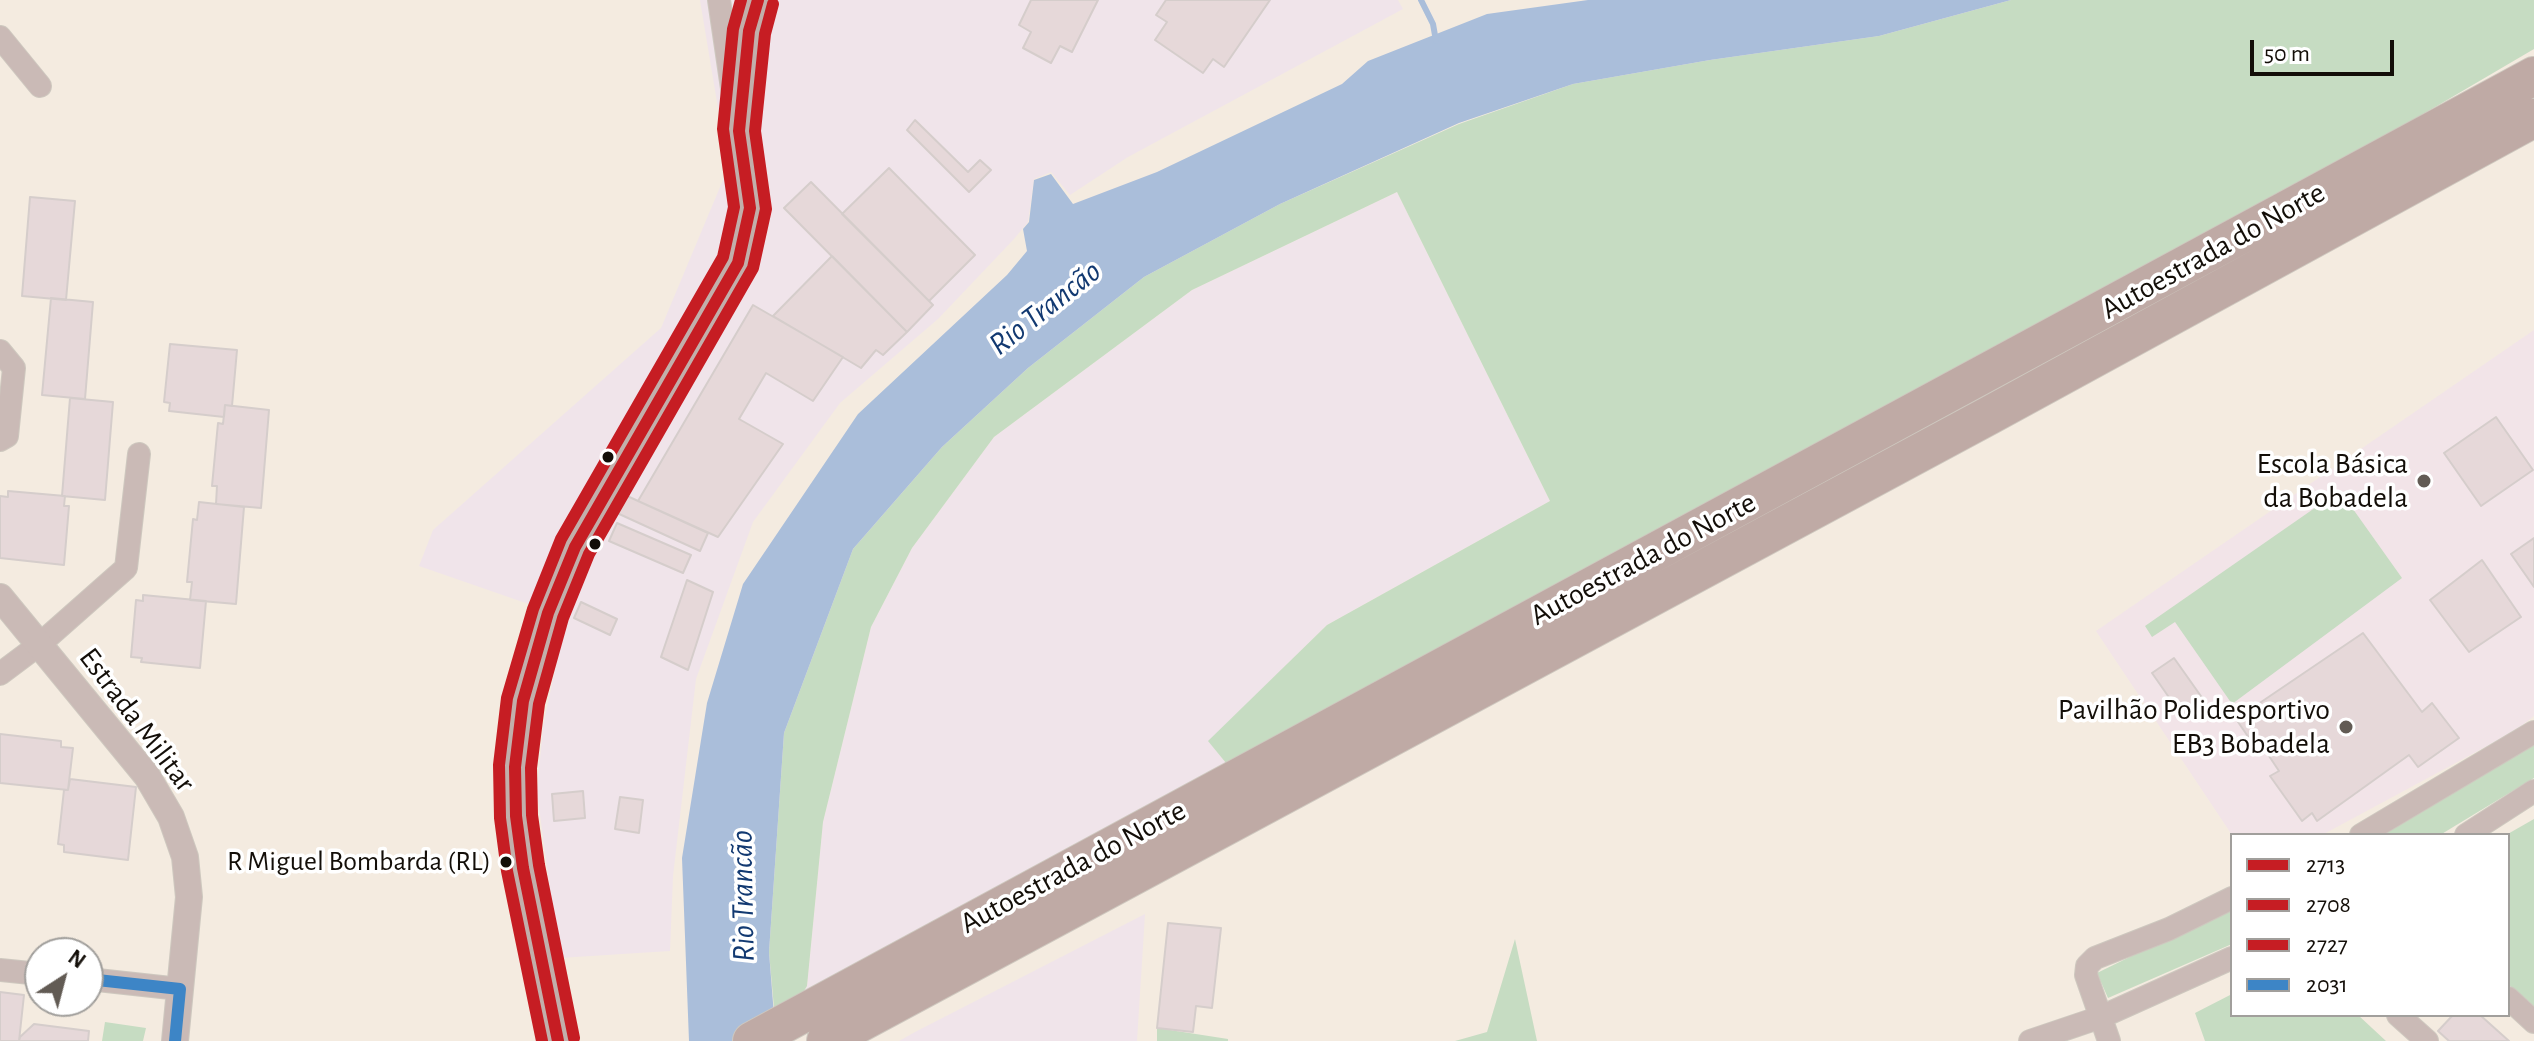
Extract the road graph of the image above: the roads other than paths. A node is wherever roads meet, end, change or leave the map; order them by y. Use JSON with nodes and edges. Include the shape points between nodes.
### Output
{"nodes":[{"id":1,"x":719,"y":0,"type":"edge"},
{"id":2,"x":758,"y":0,"type":"edge"},
{"id":3,"x":0,"y":37,"type":"edge"},
{"id":4,"x":2534,"y":76,"type":"edge"},
{"id":5,"x":40,"y":86,"type":"dead end"},
{"id":6,"x":2534,"y":118,"type":"edge"},
{"id":7,"x":739,"y":131,"type":"junction"},
{"id":8,"x":0,"y":351,"type":"edge"},
{"id":9,"x":0,"y":440,"type":"edge"},
{"id":10,"x":139,"y":454,"type":"dead end"},
{"id":11,"x":0,"y":597,"type":"edge"},
{"id":12,"x":40,"y":644,"type":"junction"},
{"id":13,"x":0,"y":674,"type":"edge"},
{"id":14,"x":2534,"y":732,"type":"edge"},
{"id":15,"x":2534,"y":791,"type":"edge"},
{"id":16,"x":1243,"y":796,"type":"junction"},
{"id":17,"x":2364,"y":833,"type":"edge"},
{"id":18,"x":2469,"y":833,"type":"edge"},
{"id":19,"x":2230,"y":899,"type":"edge"},
{"id":20,"x":2230,"y":959,"type":"edge"},
{"id":21,"x":0,"y":970,"type":"edge"},
{"id":22,"x":24,"y":972,"type":"edge"},
{"id":23,"x":104,"y":981,"type":"edge"},
{"id":24,"x":180,"y":989,"type":"junction"},
{"id":25,"x":2510,"y":1000,"type":"edge"},
{"id":26,"x":2101,"y":1017,"type":"junction"},
{"id":27,"x":2400,"y":1017,"type":"edge"},
{"id":28,"x":2534,"y":1022,"type":"edge"},
{"id":29,"x":175,"y":1041,"type":"edge"},
{"id":30,"x":558,"y":1041,"type":"edge"},
{"id":31,"x":752,"y":1041,"type":"edge"},
{"id":32,"x":826,"y":1041,"type":"edge"},
{"id":33,"x":2030,"y":1041,"type":"edge"},
{"id":34,"x":2109,"y":1041,"type":"edge"},
{"id":35,"x":2427,"y":1041,"type":"edge"}],
"edges":[{"from":1,"to":7,"type":"street"},
{"from":2,"to":7,"type":"main road","via":[[749,31]]},
{"from":3,"to":5,"type":"street"},
{"from":4,"to":16,"type":"highway","name":"Autoestrada do Norte"},
{"from":6,"to":16,"type":"highway","name":"Autoestrada do Norte","via":[[1990,415]]},
{"from":7,"to":30,"type":"main road","via":[[750,208],[738,263],[575,547],[548,613],[523,701],[516,816]]},
{"from":8,"to":9,"type":"street","via":[[14,368],[7,436]]},
{"from":10,"to":12,"type":"street","via":[[126,568]]},
{"from":11,"to":12,"type":"street","name":"Estrada Militar"},
{"from":12,"to":13,"type":"street"},
{"from":12,"to":24,"type":"street","name":"Estrada Militar","via":[[147,776],[171,817],[185,857],[189,897]]},
{"from":14,"to":17,"type":"street"},
{"from":15,"to":18,"type":"street"},
{"from":16,"to":31,"type":"highway","name":"Autoestrada do Norte"},
{"from":16,"to":32,"type":"highway","name":"Autoestrada do Norte"},
{"from":19,"to":26,"type":"street","via":[[2095,958],[2086,975]]},
{"from":20,"to":26,"type":"street"},
{"from":21,"to":22,"type":"street"},
{"from":23,"to":24,"type":"street"},
{"from":24,"to":29,"type":"street","name":"Estrada Militar"},
{"from":25,"to":28,"type":"street"},
{"from":26,"to":33,"type":"street"},
{"from":26,"to":34,"type":"street"},
{"from":27,"to":35,"type":"street"}]}
